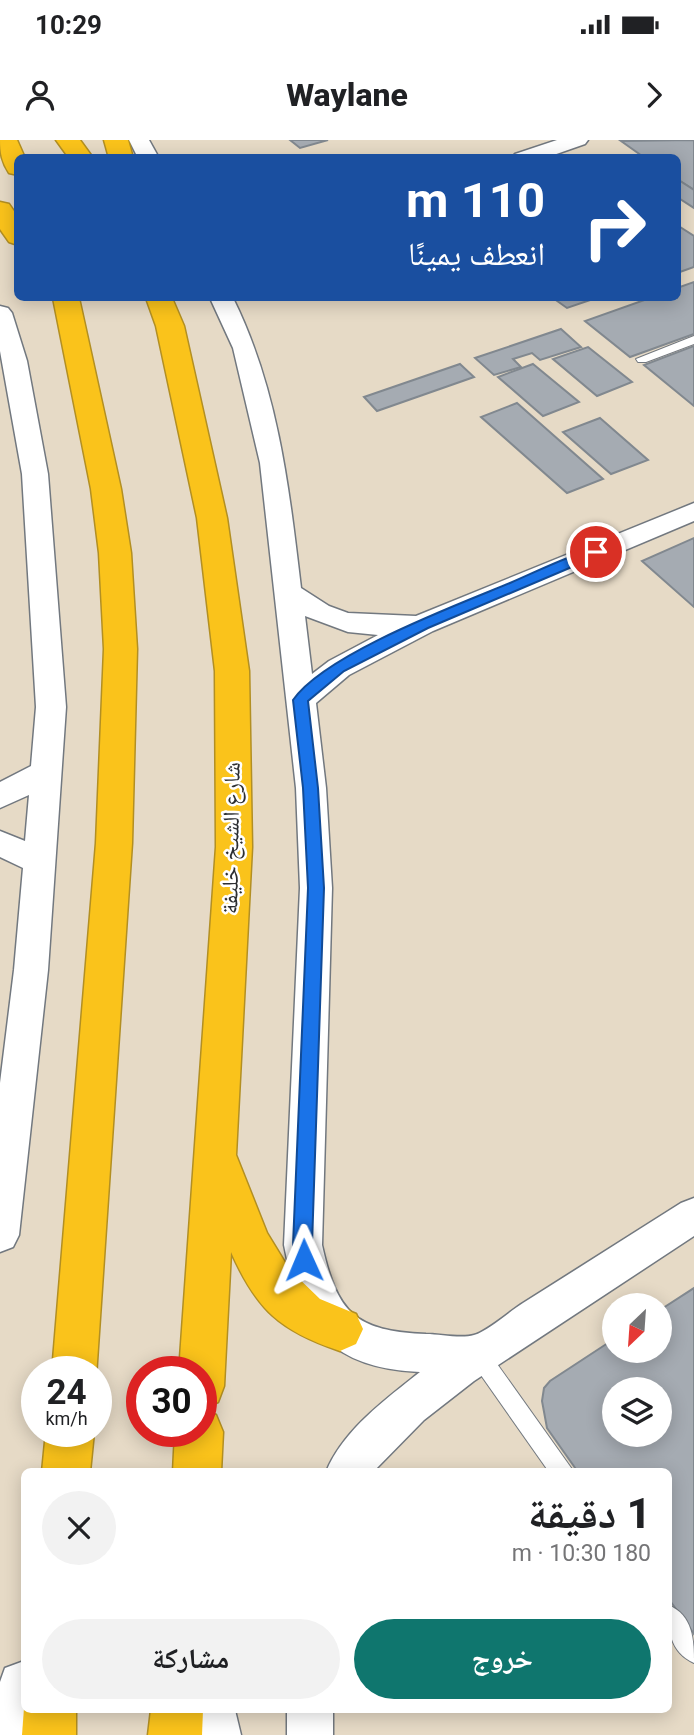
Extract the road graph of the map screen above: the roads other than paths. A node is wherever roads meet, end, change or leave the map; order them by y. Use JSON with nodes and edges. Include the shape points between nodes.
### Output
{"nodes":[{"id":1,"x":5,"y":140,"type":"edge"},
{"id":2,"x":578,"y":140,"type":"edge"},
{"id":3,"x":534,"y":154,"type":"edge"},
{"id":4,"x":14,"y":159,"type":"edge"},
{"id":5,"x":0,"y":209,"type":"edge"},
{"id":6,"x":14,"y":231,"type":"edge"},
{"id":7,"x":67,"y":301,"type":"edge"},
{"id":8,"x":160,"y":301,"type":"edge"},
{"id":9,"x":223,"y":301,"type":"edge"},
{"id":10,"x":0,"y":313,"type":"edge"},
{"id":11,"x":694,"y":340,"type":"edge"},
{"id":12,"x":8,"y":358,"type":"edge"},
{"id":13,"x":642,"y":359,"type":"dead end"},
{"id":14,"x":694,"y":511,"type":"edge"},
{"id":15,"x":290,"y":593,"type":"junction"},
{"id":16,"x":423,"y":624,"type":"junction"},
{"id":17,"x":300,"y":700,"type":"junction"},
{"id":18,"x":48,"y":771,"type":"junction"},
{"id":19,"x":0,"y":796,"type":"edge"},
{"id":20,"x":0,"y":843,"type":"edge"},
{"id":21,"x":41,"y":863,"type":"junction"},
{"id":22,"x":214,"y":1151,"type":"junction"},
{"id":23,"x":694,"y":1215,"type":"edge"},
{"id":24,"x":0,"y":1235,"type":"edge"},
{"id":25,"x":340,"y":1329,"type":"junction"},
{"id":26,"x":478,"y":1354,"type":"junction"},
{"id":27,"x":76,"y":1356,"type":"edge"},
{"id":28,"x":203,"y":1356,"type":"edge"},
{"id":29,"x":68,"y":1447,"type":"edge"},
{"id":30,"x":198,"y":1447,"type":"edge"},
{"id":31,"x":66,"y":1468,"type":"edge"},
{"id":32,"x":197,"y":1468,"type":"edge"},
{"id":33,"x":350,"y":1468,"type":"edge"},
{"id":34,"x":560,"y":1468,"type":"edge"},
{"id":35,"x":672,"y":1621,"type":"edge"},
{"id":36,"x":694,"y":1651,"type":"edge"},
{"id":37,"x":21,"y":1701,"type":"edge"},
{"id":38,"x":50,"y":1713,"type":"edge"},
{"id":39,"x":177,"y":1713,"type":"edge"},
{"id":40,"x":210,"y":1713,"type":"edge"},
{"id":41,"x":310,"y":1713,"type":"edge"},
{"id":42,"x":14,"y":1735,"type":"edge"},
{"id":43,"x":49,"y":1735,"type":"edge"},
{"id":44,"x":174,"y":1735,"type":"edge"},
{"id":45,"x":214,"y":1735,"type":"edge"},
{"id":46,"x":310,"y":1735,"type":"edge"}],
"edges":[{"from":1,"to":4,"type":"highway"},
{"from":2,"to":3,"type":"street"},
{"from":5,"to":6,"type":"highway"},
{"from":7,"to":27,"type":"highway","via":[[103,475],[115,554],[120,643],[114,831]]},
{"from":8,"to":22,"type":"highway","name":"شارع الشيخ خليفة","via":[[170,326],[212,518],[232,671],[234,847]]},
{"from":9,"to":15,"type":"street","via":[[245,348],[273,463]]},
{"from":10,"to":12,"type":"street"},
{"from":11,"to":13,"type":"lane"},
{"from":12,"to":18,"type":"street","via":[[35,474],[51,707]]},
{"from":14,"to":16,"type":"street"},
{"from":15,"to":16,"type":"street","via":[[320,614],[355,625]]},
{"from":15,"to":17,"type":"street"},
{"from":16,"to":17,"type":"street","via":[[339,668]]},
{"from":17,"to":25,"type":"street","via":[[316,888],[303,1245],[306,1275],[317,1303]]},
{"from":18,"to":19,"type":"street"},
{"from":18,"to":21,"type":"street"},
{"from":20,"to":21,"type":"street"},
{"from":21,"to":24,"type":"street"},
{"from":22,"to":25,"type":"highway","via":[[251,1247],[269,1278],[306,1316]]},
{"from":22,"to":28,"type":"highway","name":"شارع الشيخ خليفة"},
{"from":23,"to":26,"type":"street"},
{"from":25,"to":26,"type":"street","via":[[364,1343],[392,1350]]},
{"from":26,"to":33,"type":"street","via":[[401,1414]]},
{"from":26,"to":34,"type":"lane"},
{"from":29,"to":31,"type":"highway"},
{"from":30,"to":32,"type":"highway"},
{"from":35,"to":36,"type":"lane"},
{"from":37,"to":42,"type":"main road"},
{"from":38,"to":43,"type":"highway"},
{"from":39,"to":44,"type":"highway"},
{"from":40,"to":45,"type":"main road"},
{"from":41,"to":46,"type":"street"}]}
